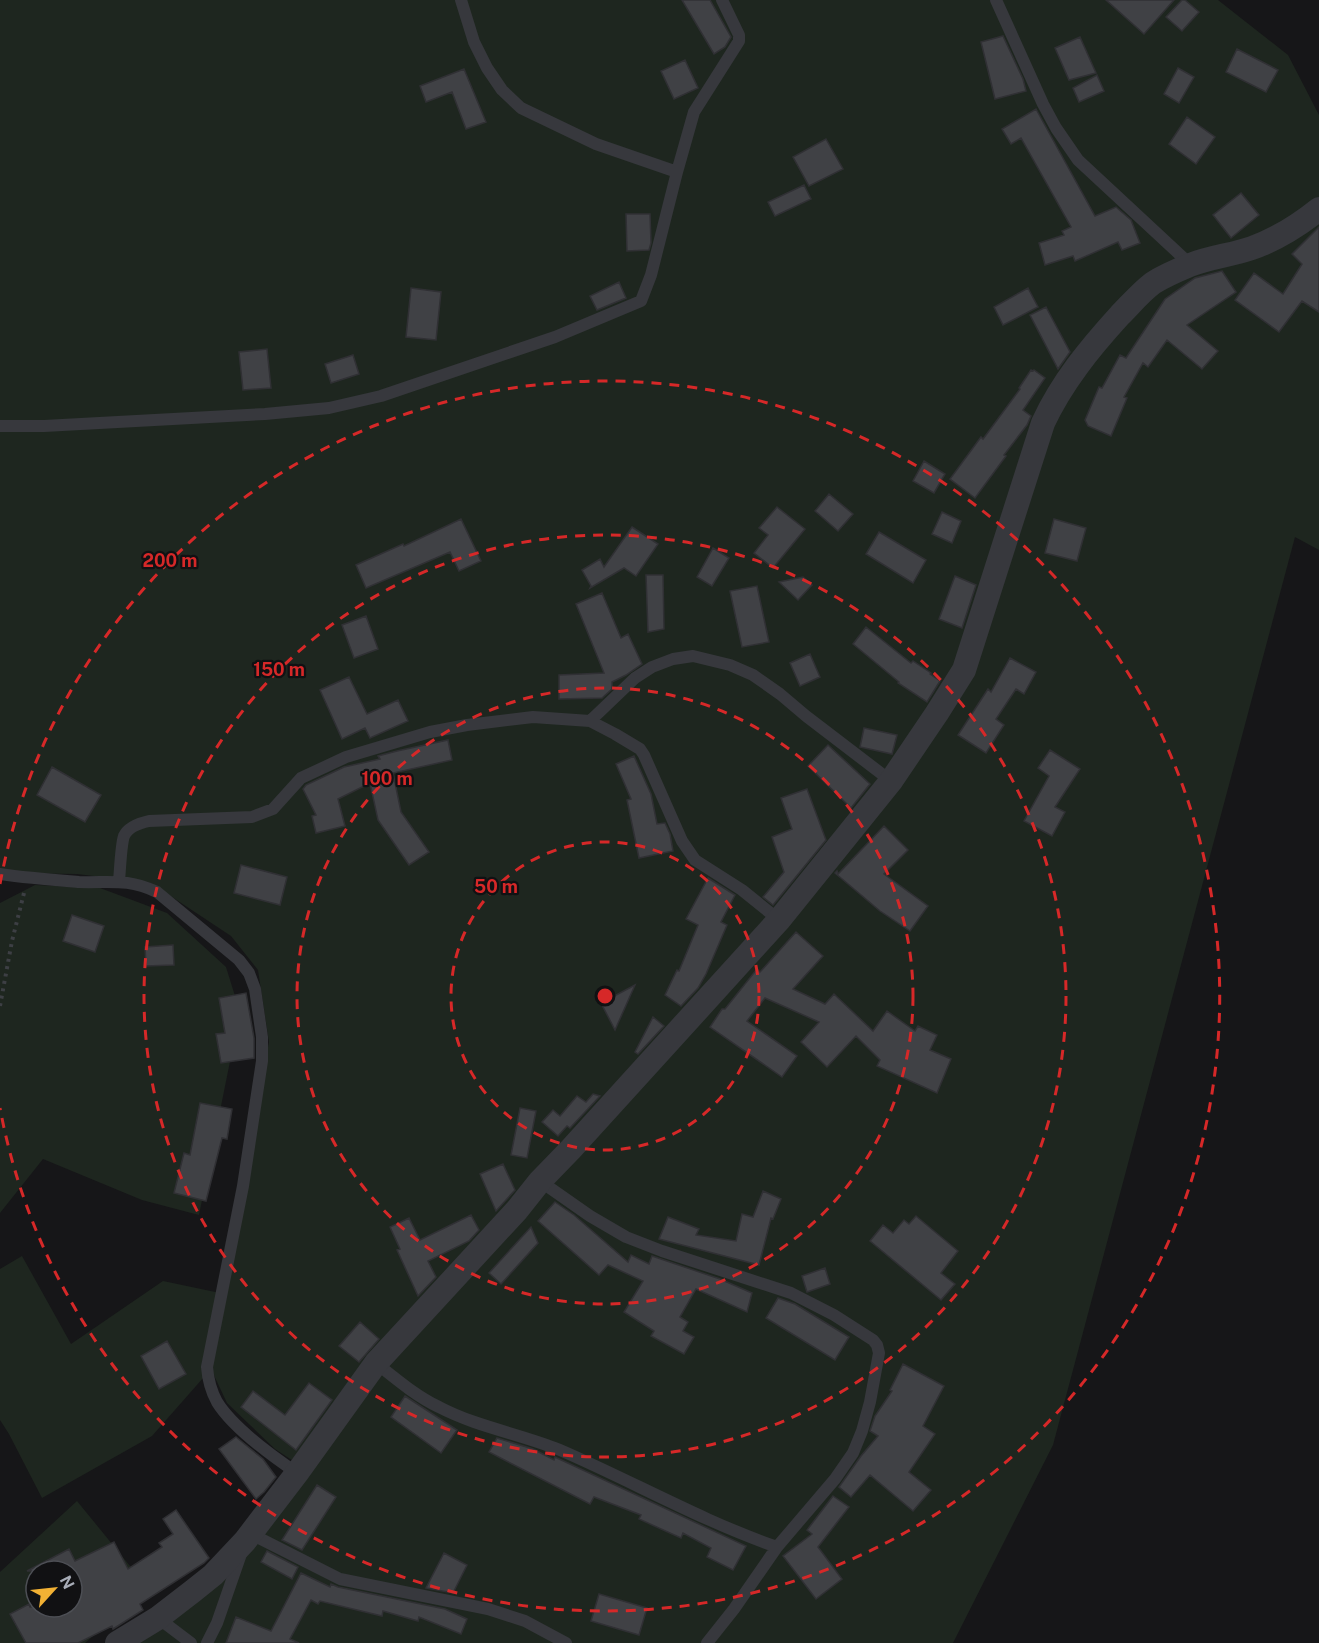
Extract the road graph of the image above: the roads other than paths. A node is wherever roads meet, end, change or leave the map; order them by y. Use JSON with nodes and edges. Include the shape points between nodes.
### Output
{"nodes":[{"id":1,"x":460,"y":0,"type":"edge"},
{"id":2,"x":722,"y":0,"type":"edge"},
{"id":3,"x":996,"y":0,"type":"edge"},
{"id":4,"x":676,"y":172,"type":"junction"},
{"id":5,"x":1319,"y":209,"type":"edge"},
{"id":6,"x":1191,"y":264,"type":"junction"},
{"id":7,"x":0,"y":426,"type":"edge"},
{"id":8,"x":590,"y":721,"type":"junction"},
{"id":9,"x":891,"y":781,"type":"junction"},
{"id":10,"x":0,"y":874,"type":"edge"},
{"id":11,"x":119,"y":881,"type":"junction"},
{"id":12,"x":779,"y":920,"type":"junction"},
{"id":13,"x":540,"y":1181,"type":"junction"},
{"id":14,"x":376,"y":1363,"type":"junction"},
{"id":15,"x":297,"y":1473,"type":"junction"},
{"id":16,"x":248,"y":1538,"type":"junction"},
{"id":17,"x":777,"y":1546,"type":"junction"},
{"id":18,"x":159,"y":1618,"type":"junction"},
{"id":19,"x":117,"y":1643,"type":"edge"},
{"id":20,"x":191,"y":1643,"type":"edge"},
{"id":21,"x":207,"y":1643,"type":"edge"},
{"id":22,"x":566,"y":1643,"type":"edge"},
{"id":23,"x":707,"y":1643,"type":"edge"}],
"edges":[{"from":1,"to":4,"type":"lane","via":[[487,68],[521,108],[596,144]]},
{"from":2,"to":4,"type":"lane","via":[[740,41],[694,112]]},
{"from":3,"to":6,"type":"lane","via":[[1043,104],[1078,160]]},
{"from":4,"to":7,"type":"lane","via":[[642,301],[555,337],[381,396],[328,408]]},
{"from":5,"to":6,"type":"street","via":[[1269,242]]},
{"from":6,"to":9,"type":"street","via":[[1142,292],[1100,337],[1053,402],[964,670]]},
{"from":8,"to":9,"type":"lane","via":[[652,666],[693,656],[753,675]]},
{"from":8,"to":11,"type":"lane","via":[[533,717],[430,732],[337,761],[301,778],[273,809],[252,817],[149,820],[124,836]]},
{"from":8,"to":12,"type":"lane","via":[[639,749],[682,841],[695,860]]},
{"from":9,"to":12,"type":"street"},
{"from":10,"to":11,"type":"lane","via":[[82,882]]},
{"from":11,"to":15,"type":"lane","via":[[157,892],[239,960],[253,981],[262,1061],[207,1374],[217,1402],[228,1417]]},
{"from":12,"to":13,"type":"street"},
{"from":13,"to":14,"type":"street"},
{"from":13,"to":17,"type":"lane","via":[[626,1237],[790,1293],[834,1315],[877,1346],[870,1402],[853,1454]]},
{"from":14,"to":15,"type":"street"},
{"from":14,"to":17,"type":"lane","via":[[440,1408],[558,1449]]},
{"from":15,"to":16,"type":"street"},
{"from":16,"to":18,"type":"street","via":[[213,1575]]},
{"from":16,"to":21,"type":"lane"},
{"from":16,"to":22,"type":"lane","via":[[340,1579],[488,1609]]},
{"from":17,"to":23,"type":"lane"},
{"from":18,"to":19,"type":"street"},
{"from":18,"to":20,"type":"lane"}]}
